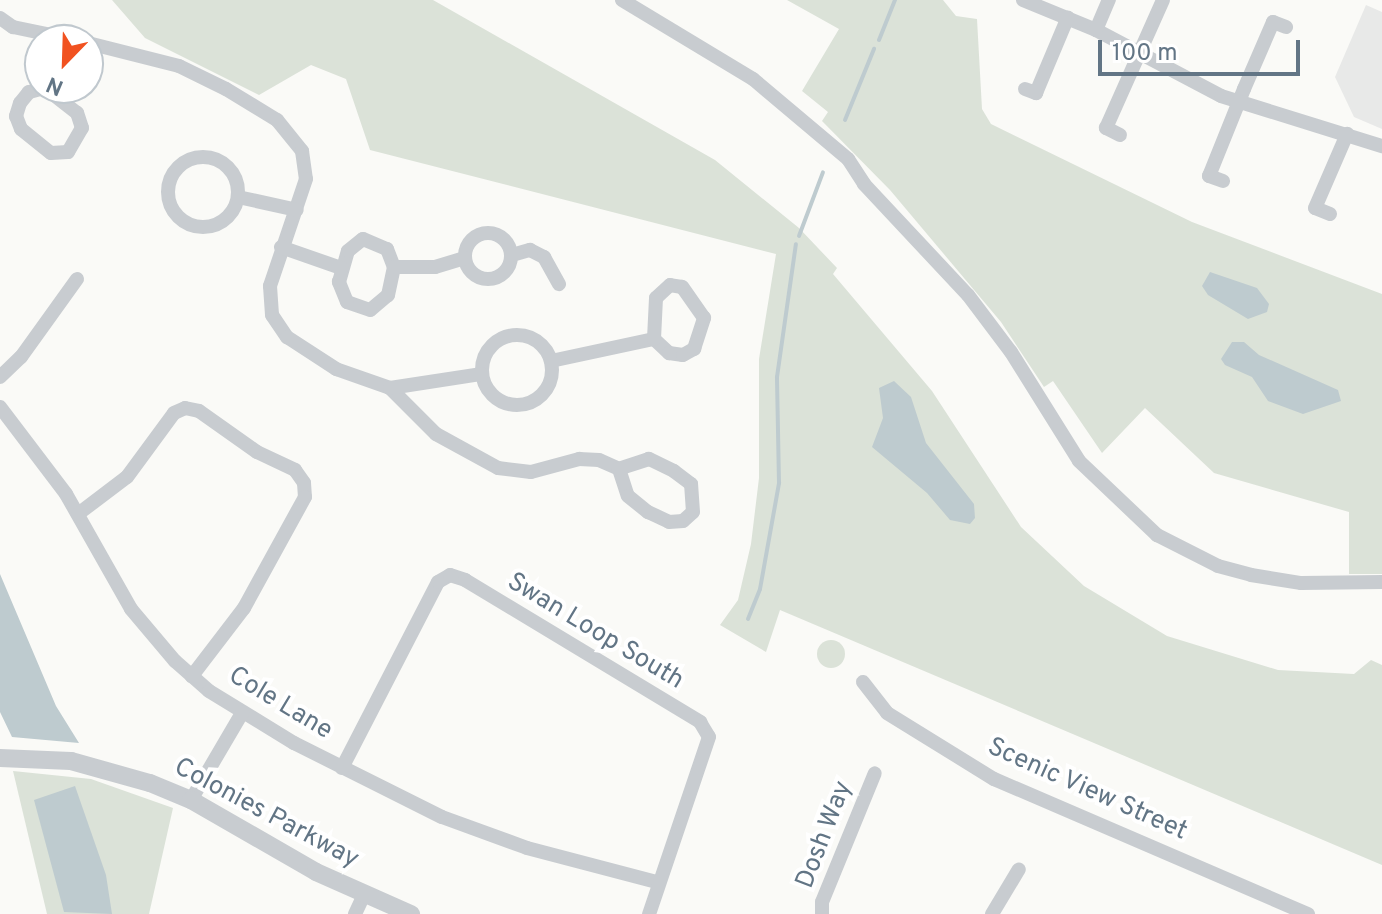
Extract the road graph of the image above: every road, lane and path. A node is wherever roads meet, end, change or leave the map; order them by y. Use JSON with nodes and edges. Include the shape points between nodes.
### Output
{"nodes":[{"id":1,"x":622,"y":0,"type":"edge"},
{"id":2,"x":1023,"y":0,"type":"edge"},
{"id":3,"x":1109,"y":0,"type":"edge"},
{"id":4,"x":1163,"y":0,"type":"edge"},
{"id":5,"x":1051,"y":5,"type":"edge"},
{"id":6,"x":1068,"y":17,"type":"junction"},
{"id":7,"x":0,"y":18,"type":"edge"},
{"id":8,"x":1286,"y":27,"type":"dead end"},
{"id":9,"x":24,"y":30,"type":"edge"},
{"id":10,"x":1096,"y":30,"type":"junction"},
{"id":11,"x":104,"y":47,"type":"edge"},
{"id":12,"x":1141,"y":56,"type":"junction"},
{"id":13,"x":44,"y":88,"type":"edge"},
{"id":14,"x":1025,"y":89,"type":"dead end"},
{"id":15,"x":1239,"y":103,"type":"junction"},
{"id":16,"x":1347,"y":134,"type":"junction"},
{"id":17,"x":1120,"y":135,"type":"dead end"},
{"id":18,"x":1382,"y":146,"type":"edge"},
{"id":19,"x":1223,"y":181,"type":"dead end"},
{"id":20,"x":238,"y":197,"type":"junction"},
{"id":21,"x":297,"y":210,"type":"junction"},
{"id":22,"x":1330,"y":214,"type":"dead end"},
{"id":23,"x":281,"y":247,"type":"junction"},
{"id":24,"x":512,"y":255,"type":"junction"},
{"id":25,"x":465,"y":258,"type":"junction"},
{"id":26,"x":394,"y":267,"type":"junction"},
{"id":27,"x":341,"y":268,"type":"junction"},
{"id":28,"x":77,"y":279,"type":"dead end"},
{"id":29,"x":559,"y":284,"type":"dead end"},
{"id":30,"x":654,"y":339,"type":"junction"},
{"id":31,"x":551,"y":361,"type":"junction"},
{"id":32,"x":482,"y":374,"type":"junction"},
{"id":33,"x":0,"y":377,"type":"edge"},
{"id":34,"x":390,"y":388,"type":"junction"},
{"id":35,"x":0,"y":407,"type":"edge"},
{"id":36,"x":619,"y":469,"type":"junction"},
{"id":37,"x":78,"y":514,"type":"junction"},
{"id":38,"x":1382,"y":582,"type":"edge"},
{"id":39,"x":192,"y":676,"type":"junction"},
{"id":40,"x":863,"y":682,"type":"dead end"},
{"id":41,"x":242,"y":713,"type":"junction"},
{"id":42,"x":0,"y":758,"type":"edge"},
{"id":43,"x":342,"y":768,"type":"junction"},
{"id":44,"x":875,"y":773,"type":"dead end"},
{"id":45,"x":191,"y":800,"type":"junction"},
{"id":46,"x":1019,"y":869,"type":"dead end"},
{"id":47,"x":657,"y":882,"type":"junction"},
{"id":48,"x":364,"y":895,"type":"junction"},
{"id":49,"x":355,"y":914,"type":"edge"},
{"id":50,"x":411,"y":914,"type":"edge"},
{"id":51,"x":649,"y":914,"type":"edge"},
{"id":52,"x":822,"y":914,"type":"edge"},
{"id":53,"x":992,"y":914,"type":"edge"},
{"id":54,"x":1308,"y":914,"type":"edge"}],
"edges":[{"from":1,"to":38,"type":"street","via":[[765,88],[848,159],[864,184],[968,295],[1011,352],[1079,461],[1157,535],[1218,566],[1251,575],[1301,583]]},
{"from":2,"to":5,"type":"street"},
{"from":3,"to":10,"type":"street"},
{"from":4,"to":12,"type":"street"},
{"from":5,"to":6,"type":"street"},
{"from":6,"to":10,"type":"street"},
{"from":6,"to":14,"type":"street","via":[[1036,93]]},
{"from":7,"to":9,"type":"street"},
{"from":8,"to":15,"type":"street","via":[[1273,22]]},
{"from":10,"to":12,"type":"street"},
{"from":11,"to":21,"type":"street","via":[[179,66],[277,120],[302,151],[306,179]]},
{"from":12,"to":15,"type":"street"},
{"from":12,"to":17,"type":"street","via":[[1106,128]]},
{"from":13,"to":13,"type":"street","via":[[29,92],[16,116],[21,129],[51,153],[68,152],[82,128],[77,113]]},
{"from":15,"to":16,"type":"street"},
{"from":15,"to":19,"type":"street","via":[[1209,176]]},
{"from":16,"to":18,"type":"street"},
{"from":16,"to":22,"type":"street","via":[[1315,208]]},
{"from":20,"to":20,"type":"street","via":[[224,165],[202,157],[180,166],[168,186],[172,208],[198,227],[229,216]]},
{"from":20,"to":21,"type":"street"},
{"from":21,"to":23,"type":"street"},
{"from":23,"to":27,"type":"street"},
{"from":23,"to":34,"type":"street","via":[[270,286],[272,315],[287,337],[336,369]]},
{"from":24,"to":25,"type":"street","via":[[501,276],[486,280],[472,272]]},
{"from":24,"to":25,"type":"street","via":[[501,237],[487,233],[469,244]]},
{"from":24,"to":29,"type":"street","via":[[530,250],[544,257]]},
{"from":25,"to":26,"type":"street","via":[[435,267]]},
{"from":26,"to":27,"type":"street","via":[[387,249],[363,239],[348,251]]},
{"from":26,"to":27,"type":"street","via":[[388,295],[370,310],[357,309],[341,293]]},
{"from":28,"to":33,"type":"street","via":[[21,357]]},
{"from":30,"to":30,"type":"street","via":[[669,353],[683,355],[700,341],[704,318],[682,287],[670,285],[656,298]]},
{"from":30,"to":31,"type":"street"},
{"from":31,"to":32,"type":"street","via":[[539,342],[516,335],[487,352]]},
{"from":31,"to":32,"type":"street","via":[[544,394],[524,405],[501,402]]},
{"from":32,"to":34,"type":"street"},
{"from":34,"to":36,"type":"street","via":[[436,434],[498,468],[531,472],[579,459]]},
{"from":35,"to":37,"type":"street","name":"Cole Lane"},
{"from":36,"to":36,"type":"street","via":[[628,496],[648,512],[669,522],[683,521],[693,512],[691,484],[674,471],[649,459]]},
{"from":37,"to":39,"type":"street","name":"Cole Lane","via":[[131,609]]},
{"from":37,"to":39,"type":"street","via":[[127,477],[174,413],[185,408],[199,411],[257,452],[295,470],[305,497],[244,608]]},
{"from":39,"to":41,"type":"street","name":"Cole Lane"},
{"from":40,"to":54,"type":"street","name":"Scenic View Street","via":[[887,713],[994,779]]},
{"from":41,"to":43,"type":"street","name":"Cole Lane"},
{"from":41,"to":45,"type":"street"},
{"from":42,"to":45,"type":"street","name":"Colonies Parkway","via":[[71,761],[109,769]]},
{"from":43,"to":47,"type":"street","name":"Cole Lane","via":[[489,836]]},
{"from":43,"to":47,"type":"street","name":"Swan Loop South","via":[[438,582],[450,575],[465,580],[700,722],[709,737]]},
{"from":44,"to":52,"type":"street","name":"Dosh Way","via":[[822,902]]},
{"from":45,"to":48,"type":"street","name":"Colonies Parkway"},
{"from":46,"to":53,"type":"street"},
{"from":47,"to":51,"type":"street"},
{"from":48,"to":49,"type":"street"},
{"from":48,"to":50,"type":"street","name":"Colonies Parkway"}]}
